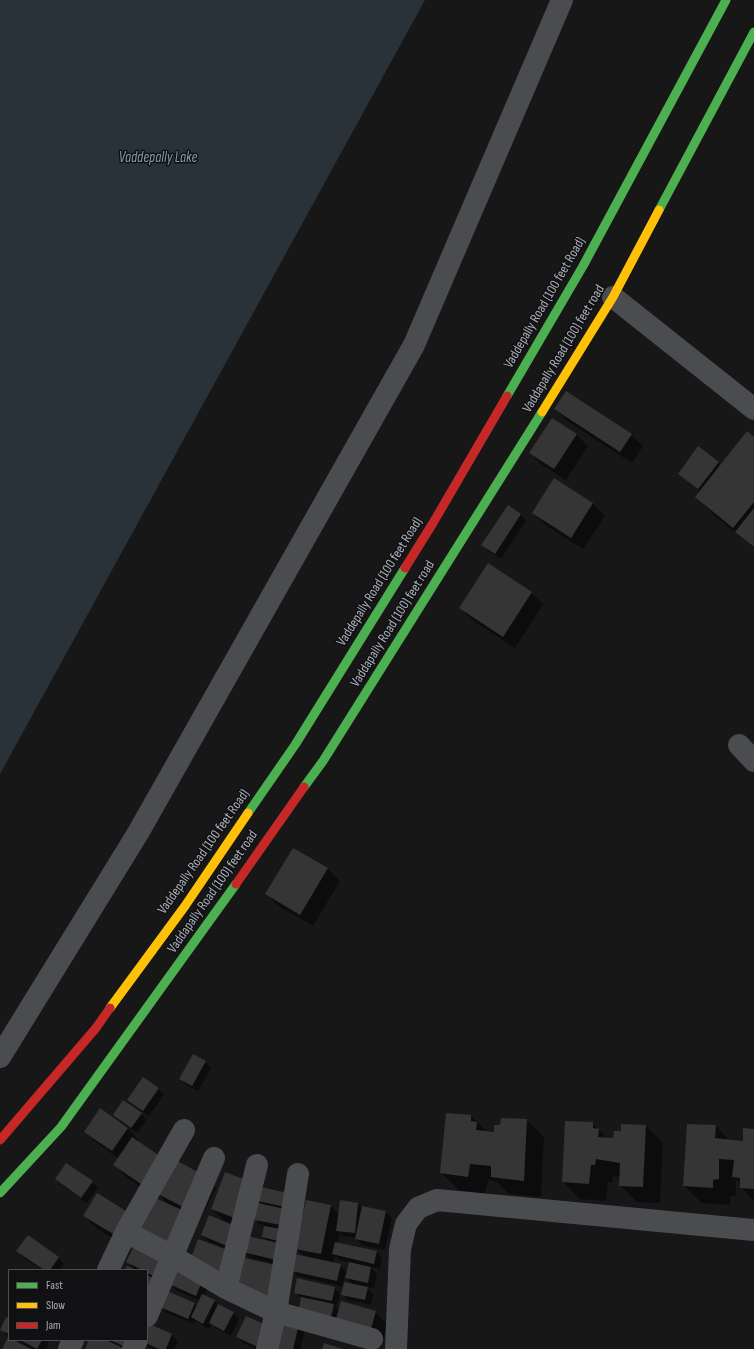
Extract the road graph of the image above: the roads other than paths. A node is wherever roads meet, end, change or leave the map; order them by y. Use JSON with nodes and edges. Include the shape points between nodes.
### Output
{"nodes":[{"id":1,"x":562,"y":0,"type":"edge"},
{"id":2,"x":726,"y":0,"type":"edge"},
{"id":3,"x":754,"y":32,"type":"edge"},
{"id":4,"x":613,"y":297,"type":"junction"},
{"id":5,"x":753,"y":404,"type":"edge"},
{"id":6,"x":739,"y":745,"type":"dead end"},
{"id":7,"x":754,"y":761,"type":"edge"},
{"id":8,"x":0,"y":1057,"type":"edge"},
{"id":9,"x":184,"y":1130,"type":"dead end"},
{"id":10,"x":0,"y":1140,"type":"edge"},
{"id":11,"x":214,"y":1158,"type":"dead end"},
{"id":12,"x":257,"y":1165,"type":"dead end"},
{"id":13,"x":298,"y":1174,"type":"dead end"},
{"id":14,"x":0,"y":1193,"type":"edge"},
{"id":15,"x":754,"y":1230,"type":"edge"},
{"id":16,"x":126,"y":1232,"type":"junction"},
{"id":17,"x":172,"y":1256,"type":"junction"},
{"id":18,"x":108,"y":1269,"type":"edge"},
{"id":19,"x":226,"y":1288,"type":"junction"},
{"id":20,"x":276,"y":1312,"type":"junction"},
{"id":21,"x":148,"y":1314,"type":"edge"},
{"id":22,"x":372,"y":1339,"type":"dead end"},
{"id":23,"x":267,"y":1349,"type":"edge"},
{"id":24,"x":396,"y":1349,"type":"edge"}],
"edges":[{"from":1,"to":8,"type":"street","via":[[414,345],[138,833]]},
{"from":2,"to":10,"type":"main road","name":"Vaddepally Road (100 feet Road)","via":[[583,266],[433,523],[295,745],[185,906],[96,1028]]},
{"from":3,"to":4,"type":"main road","name":"Vaddapally Road (100) feet road"},
{"from":4,"to":5,"type":"street"},
{"from":4,"to":14,"type":"main road","name":"Vaddapally Road (100) feet road","via":[[323,760],[61,1127]]},
{"from":6,"to":7,"type":"street"},
{"from":9,"to":16,"type":"street"},
{"from":11,"to":17,"type":"street"},
{"from":12,"to":19,"type":"street"},
{"from":13,"to":20,"type":"street"},
{"from":15,"to":24,"type":"street","via":[[437,1200],[418,1208],[406,1224],[400,1249]]},
{"from":16,"to":17,"type":"street"},
{"from":16,"to":18,"type":"street"},
{"from":17,"to":19,"type":"street"},
{"from":17,"to":21,"type":"street"},
{"from":19,"to":20,"type":"street"},
{"from":20,"to":22,"type":"street"},
{"from":20,"to":23,"type":"street"}]}
